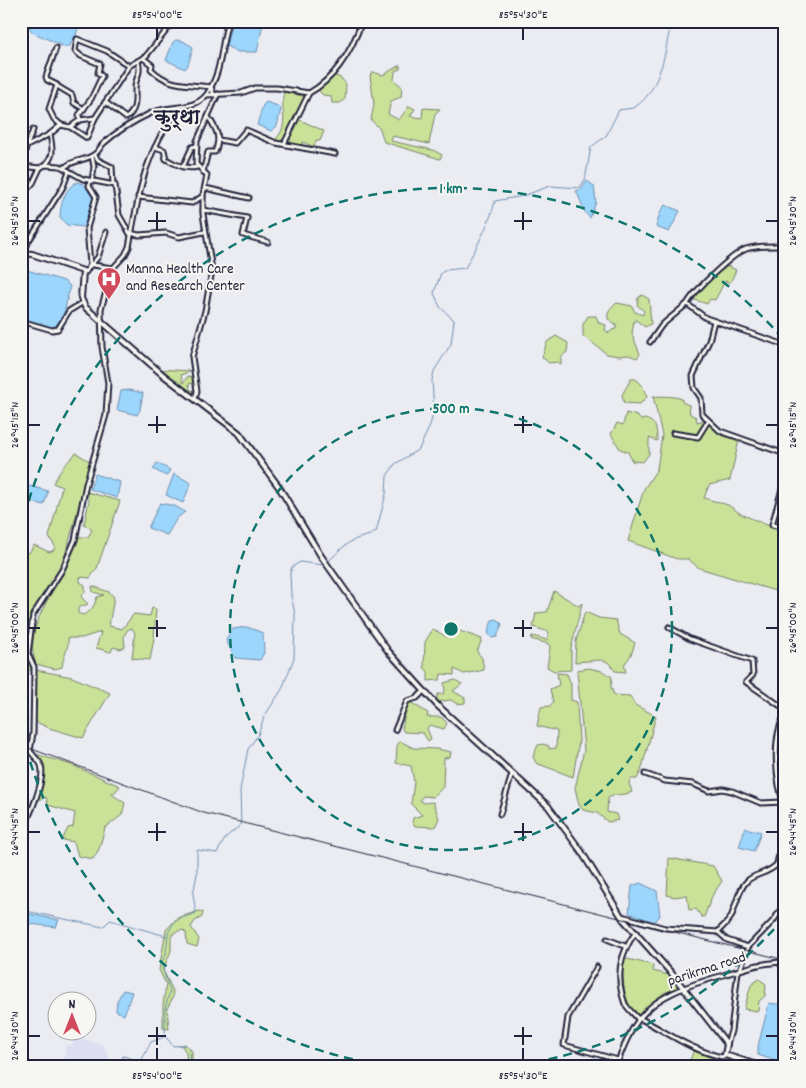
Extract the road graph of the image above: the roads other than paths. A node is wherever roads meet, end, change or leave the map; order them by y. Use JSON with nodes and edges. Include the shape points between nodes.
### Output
{"nodes":[{"id":1,"x":174,"y":21,"type":"edge"},
{"id":2,"x":228,"y":21,"type":"edge"},
{"id":3,"x":362,"y":21,"type":"edge"},
{"id":4,"x":56,"y":48,"type":"dead end"},
{"id":5,"x":143,"y":58,"type":"junction"},
{"id":6,"x":138,"y":61,"type":"junction"},
{"id":7,"x":129,"y":66,"type":"junction"},
{"id":8,"x":57,"y":86,"type":"junction"},
{"id":9,"x":211,"y":87,"type":"junction"},
{"id":10,"x":310,"y":93,"type":"junction"},
{"id":11,"x":216,"y":94,"type":"junction"},
{"id":12,"x":206,"y":95,"type":"junction"},
{"id":13,"x":105,"y":102,"type":"junction"},
{"id":14,"x":179,"y":108,"type":"junction"},
{"id":15,"x":84,"y":109,"type":"junction"},
{"id":16,"x":95,"y":118,"type":"junction"},
{"id":17,"x":209,"y":118,"type":"junction"},
{"id":18,"x":80,"y":120,"type":"junction"},
{"id":19,"x":61,"y":125,"type":"junction"},
{"id":20,"x":70,"y":127,"type":"junction"},
{"id":21,"x":33,"y":130,"type":"dead end"},
{"id":22,"x":50,"y":134,"type":"junction"},
{"id":23,"x":219,"y":140,"type":"junction"},
{"id":24,"x":284,"y":144,"type":"junction"},
{"id":25,"x":27,"y":146,"type":"junction"},
{"id":26,"x":196,"y":146,"type":"junction"},
{"id":27,"x":155,"y":147,"type":"junction"},
{"id":28,"x":335,"y":154,"type":"dead end"},
{"id":29,"x":94,"y":155,"type":"junction"},
{"id":30,"x":21,"y":165,"type":"edge"},
{"id":31,"x":45,"y":165,"type":"junction"},
{"id":32,"x":65,"y":167,"type":"junction"},
{"id":33,"x":183,"y":167,"type":"junction"},
{"id":34,"x":197,"y":167,"type":"junction"},
{"id":35,"x":40,"y":168,"type":"junction"},
{"id":36,"x":69,"y":170,"type":"junction"},
{"id":37,"x":203,"y":172,"type":"junction"},
{"id":38,"x":91,"y":181,"type":"junction"},
{"id":39,"x":113,"y":184,"type":"junction"},
{"id":40,"x":205,"y":188,"type":"junction"},
{"id":41,"x":21,"y":196,"type":"edge"},
{"id":42,"x":138,"y":196,"type":"junction"},
{"id":43,"x":203,"y":196,"type":"junction"},
{"id":44,"x":249,"y":198,"type":"dead end"},
{"id":45,"x":203,"y":210,"type":"junction"},
{"id":46,"x":106,"y":232,"type":"dead end"},
{"id":47,"x":204,"y":232,"type":"junction"},
{"id":48,"x":131,"y":234,"type":"junction"},
{"id":49,"x":268,"y":242,"type":"dead end"},
{"id":50,"x":785,"y":246,"type":"edge"},
{"id":51,"x":21,"y":253,"type":"edge"},
{"id":52,"x":92,"y":266,"type":"junction"},
{"id":53,"x":113,"y":268,"type":"junction"},
{"id":54,"x":83,"y":271,"type":"junction"},
{"id":55,"x":82,"y":302,"type":"junction"},
{"id":56,"x":687,"y":304,"type":"junction"},
{"id":57,"x":100,"y":320,"type":"junction"},
{"id":58,"x":21,"y":321,"type":"edge"},
{"id":59,"x":714,"y":321,"type":"junction"},
{"id":60,"x":650,"y":342,"type":"dead end"},
{"id":61,"x":785,"y":345,"type":"edge"},
{"id":62,"x":196,"y":399,"type":"junction"},
{"id":63,"x":708,"y":421,"type":"junction"},
{"id":64,"x":673,"y":433,"type":"dead end"},
{"id":65,"x":785,"y":454,"type":"edge"},
{"id":66,"x":782,"y":488,"type":"dead end"},
{"id":67,"x":785,"y":528,"type":"edge"},
{"id":68,"x":668,"y":627,"type":"dead end"},
{"id":69,"x":424,"y":691,"type":"junction"},
{"id":70,"x":785,"y":709,"type":"edge"},
{"id":71,"x":785,"y":715,"type":"edge"},
{"id":72,"x":395,"y":730,"type":"dead end"},
{"id":73,"x":512,"y":774,"type":"junction"},
{"id":74,"x":645,"y":774,"type":"dead end"},
{"id":75,"x":783,"y":802,"type":"junction"},
{"id":76,"x":785,"y":807,"type":"edge"},
{"id":77,"x":500,"y":814,"type":"dead end"},
{"id":78,"x":785,"y":824,"type":"edge"},
{"id":79,"x":21,"y":832,"type":"edge"},
{"id":80,"x":785,"y":903,"type":"edge"},
{"id":81,"x":622,"y":916,"type":"junction"},
{"id":82,"x":636,"y":932,"type":"junction"},
{"id":83,"x":718,"y":932,"type":"junction"},
{"id":84,"x":607,"y":939,"type":"dead end"},
{"id":85,"x":625,"y":946,"type":"junction"},
{"id":86,"x":748,"y":947,"type":"junction"},
{"id":87,"x":783,"y":961,"type":"edge"},
{"id":88,"x":785,"y":967,"type":"edge"},
{"id":89,"x":597,"y":968,"type":"dead end"},
{"id":90,"x":739,"y":970,"type":"junction"},
{"id":91,"x":683,"y":987,"type":"junction"},
{"id":92,"x":639,"y":1019,"type":"junction"},
{"id":93,"x":727,"y":1044,"type":"junction"},
{"id":94,"x":725,"y":1055,"type":"junction"},
{"id":95,"x":618,"y":1060,"type":"junction"},
{"id":96,"x":616,"y":1067,"type":"edge"},
{"id":97,"x":763,"y":1067,"type":"edge"}],
"edges":[{"from":1,"to":5,"type":"street"},
{"from":2,"to":9,"type":"street","via":[[222,62]]},
{"from":3,"to":10,"type":"street","via":[[350,51],[323,84]]},
{"from":4,"to":8,"type":"street","via":[[46,77]]},
{"from":5,"to":6,"type":"street"},
{"from":5,"to":9,"type":"street","via":[[158,76],[169,82]]},
{"from":6,"to":7,"type":"street"},
{"from":6,"to":13,"type":"street","via":[[141,71],[135,90],[136,103],[130,115],[126,118]]},
{"from":7,"to":13,"type":"street"},
{"from":7,"to":15,"type":"street","via":[[107,51],[78,39],[75,51],[100,64],[98,73],[102,76]]},
{"from":8,"to":15,"type":"street","via":[[72,95],[74,103]]},
{"from":8,"to":19,"type":"street","via":[[49,109]]},
{"from":9,"to":11,"type":"street"},
{"from":9,"to":12,"type":"street"},
{"from":10,"to":11,"type":"street","via":[[255,88]]},
{"from":10,"to":24,"type":"street"},
{"from":11,"to":12,"type":"street"},
{"from":11,"to":17,"type":"street"},
{"from":12,"to":14,"type":"street"},
{"from":13,"to":16,"type":"street"},
{"from":14,"to":27,"type":"street","via":[[166,123]]},
{"from":14,"to":29,"type":"street","via":[[151,112],[134,121]]},
{"from":15,"to":18,"type":"street","via":[[79,115]]},
{"from":16,"to":18,"type":"street"},
{"from":16,"to":20,"type":"street","via":[[87,138]]},
{"from":17,"to":23,"type":"street"},
{"from":17,"to":26,"type":"street"},
{"from":18,"to":20,"type":"street"},
{"from":19,"to":20,"type":"street"},
{"from":19,"to":22,"type":"street"},
{"from":21,"to":25,"type":"street"},
{"from":22,"to":25,"type":"street"},
{"from":22,"to":31,"type":"street","via":[[53,154]]},
{"from":23,"to":24,"type":"street","via":[[235,143],[246,130]]},
{"from":23,"to":37,"type":"street","via":[[215,152],[208,152]]},
{"from":24,"to":28,"type":"street"},
{"from":25,"to":30,"type":"street"},
{"from":26,"to":33,"type":"street","via":[[192,147]]},
{"from":26,"to":34,"type":"street"},
{"from":27,"to":33,"type":"street","via":[[164,150],[166,159]]},
{"from":27,"to":42,"type":"street","via":[[141,179]]},
{"from":29,"to":32,"type":"street"},
{"from":29,"to":38,"type":"street"},
{"from":29,"to":39,"type":"street","via":[[112,167]]},
{"from":30,"to":35,"type":"street"},
{"from":31,"to":32,"type":"street"},
{"from":31,"to":35,"type":"street"},
{"from":32,"to":36,"type":"street"},
{"from":33,"to":34,"type":"street"},
{"from":34,"to":37,"type":"street"},
{"from":35,"to":41,"type":"street","via":[[33,183]]},
{"from":36,"to":38,"type":"street"},
{"from":36,"to":51,"type":"street","via":[[63,187]]},
{"from":37,"to":40,"type":"street","via":[[207,175]]},
{"from":38,"to":39,"type":"street"},
{"from":38,"to":52,"type":"street","via":[[89,186],[96,194],[87,228]]},
{"from":39,"to":48,"type":"street","via":[[119,215]]},
{"from":40,"to":43,"type":"street"},
{"from":40,"to":44,"type":"street"},
{"from":42,"to":43,"type":"street","via":[[192,203]]},
{"from":42,"to":48,"type":"street"},
{"from":43,"to":45,"type":"street"},
{"from":45,"to":47,"type":"street"},
{"from":45,"to":49,"type":"street","via":[[247,218],[243,235]]},
{"from":46,"to":52,"type":"street"},
{"from":47,"to":48,"type":"street","via":[[178,237],[166,233]]},
{"from":47,"to":62,"type":"street","via":[[212,270],[192,357]]},
{"from":48,"to":53,"type":"street","via":[[125,255]]},
{"from":50,"to":56,"type":"street","via":[[754,247],[742,252],[714,274]]},
{"from":51,"to":54,"type":"main road"},
{"from":52,"to":53,"type":"street"},
{"from":52,"to":54,"type":"street"},
{"from":53,"to":57,"type":"street"},
{"from":54,"to":55,"type":"main road"},
{"from":55,"to":57,"type":"main road"},
{"from":55,"to":58,"type":"street","via":[[69,310],[58,329]]},
{"from":56,"to":59,"type":"street"},
{"from":56,"to":60,"type":"street","via":[[662,325]]},
{"from":57,"to":62,"type":"main road"},
{"from":57,"to":79,"type":"street","via":[[108,383],[106,415],[88,475],[76,540],[34,615],[28,648],[34,674],[30,751],[40,763],[41,775],[31,814]]},
{"from":59,"to":61,"type":"street"},
{"from":59,"to":63,"type":"street","via":[[693,376],[694,388],[702,398],[702,414]]},
{"from":62,"to":69,"type":"main road","via":[[239,433],[250,447],[383,644]]},
{"from":63,"to":64,"type":"street","via":[[698,436]]},
{"from":63,"to":65,"type":"street","via":[[727,434]]},
{"from":66,"to":67,"type":"street","via":[[772,525]]},
{"from":68,"to":70,"type":"street","via":[[690,639],[752,661],[754,674],[746,683]]},
{"from":69,"to":72,"type":"street","via":[[407,701]]},
{"from":69,"to":73,"type":"main road"},
{"from":71,"to":75,"type":"street","via":[[779,728],[776,762]]},
{"from":73,"to":77,"type":"street"},
{"from":73,"to":81,"type":"main road","via":[[548,806]]},
{"from":74,"to":75,"type":"street","via":[[665,781],[693,784],[709,791],[732,791],[761,803]]},
{"from":75,"to":76,"type":"street"},
{"from":78,"to":83,"type":"street","via":[[777,864],[763,875],[747,881],[730,919]]},
{"from":80,"to":86,"type":"street","via":[[774,920]]},
{"from":81,"to":82,"type":"main road"},
{"from":81,"to":83,"type":"street","via":[[665,928]]},
{"from":82,"to":85,"type":"street"},
{"from":82,"to":91,"type":"main road"},
{"from":83,"to":86,"type":"street","via":[[727,940]]},
{"from":84,"to":85,"type":"street"},
{"from":85,"to":92,"type":"street","via":[[620,961],[622,991],[626,1005]]},
{"from":86,"to":90,"type":"street"},
{"from":87,"to":88,"type":"street","via":[[781,965]]},
{"from":87,"to":90,"type":"street","name":"parikrma road"},
{"from":89,"to":95,"type":"street","via":[[568,1017],[564,1044]]},
{"from":90,"to":91,"type":"street","name":"parikrma road"},
{"from":90,"to":93,"type":"street"},
{"from":91,"to":92,"type":"street","name":"parikrma road","via":[[663,996]]},
{"from":91,"to":93,"type":"main road"},
{"from":92,"to":94,"type":"street","via":[[685,1045],[714,1056]]},
{"from":92,"to":95,"type":"street","name":"parikrma road"},
{"from":93,"to":94,"type":"main road"},
{"from":94,"to":97,"type":"main road"},
{"from":95,"to":96,"type":"street","name":"parikrma road"}]}
